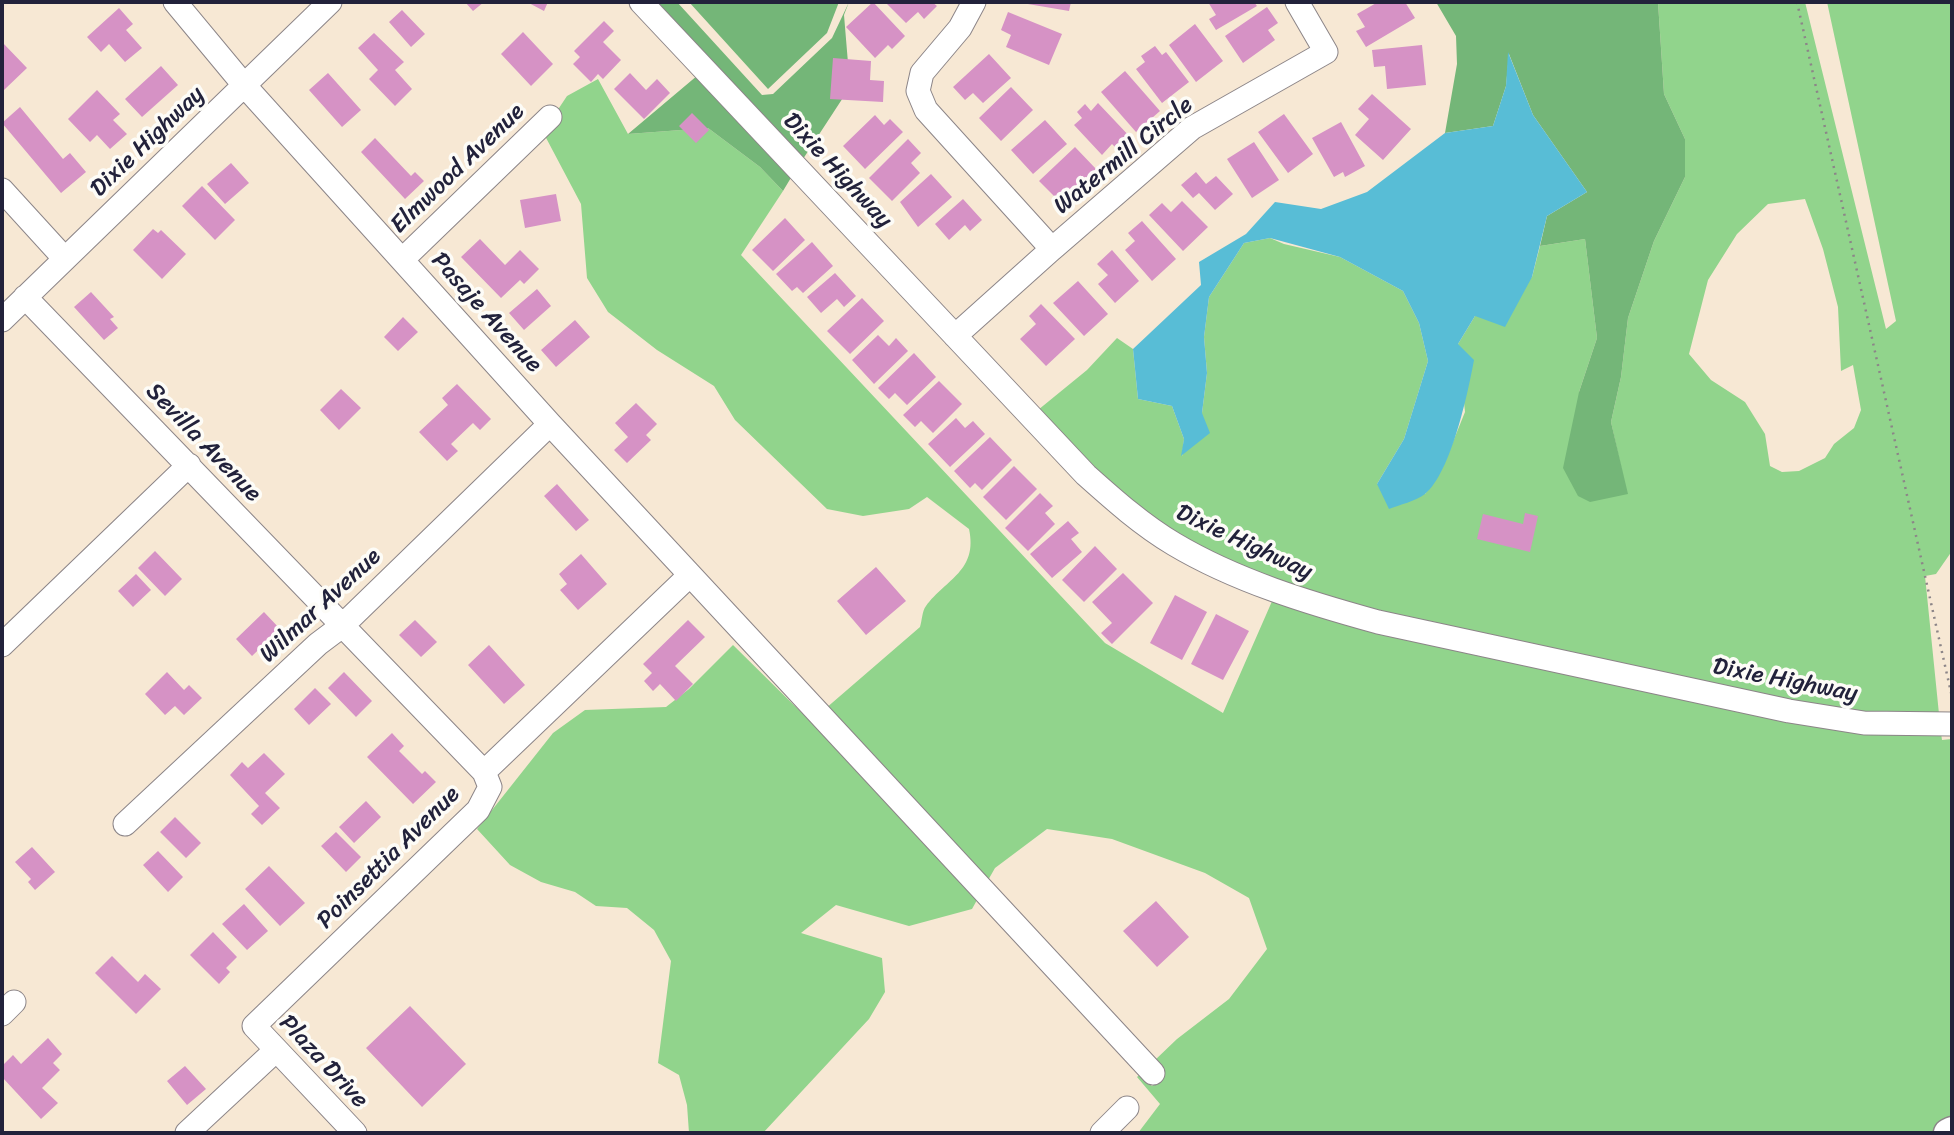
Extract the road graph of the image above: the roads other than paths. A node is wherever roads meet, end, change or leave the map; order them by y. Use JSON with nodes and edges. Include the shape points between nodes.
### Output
{"nodes":[{"id":1,"x":176,"y":2,"type":"edge"},
{"id":2,"x":330,"y":2,"type":"edge"},
{"id":3,"x":641,"y":2,"type":"edge"},
{"id":4,"x":974,"y":2,"type":"edge"},
{"id":5,"x":1297,"y":2,"type":"edge"},
{"id":6,"x":244,"y":85,"type":"junction"},
{"id":7,"x":550,"y":117,"type":"dead end"},
{"id":8,"x":2,"y":190,"type":"edge"},
{"id":9,"x":1052,"y":249,"type":"junction"},
{"id":10,"x":65,"y":259,"type":"junction"},
{"id":11,"x":403,"y":259,"type":"junction"},
{"id":12,"x":25,"y":297,"type":"junction"},
{"id":13,"x":2,"y":320,"type":"edge"},
{"id":14,"x":955,"y":336,"type":"junction"},
{"id":15,"x":550,"y":424,"type":"junction"},
{"id":16,"x":189,"y":465,"type":"junction"},
{"id":17,"x":690,"y":576,"type":"junction"},
{"id":18,"x":342,"y":626,"type":"junction"},
{"id":19,"x":2,"y":645,"type":"edge"},
{"id":20,"x":1952,"y":724,"type":"edge"},
{"id":21,"x":484,"y":772,"type":"junction"},
{"id":22,"x":125,"y":824,"type":"dead end"},
{"id":23,"x":254,"y":1026,"type":"joint"},
{"id":24,"x":275,"y":1051,"type":"junction"},
{"id":25,"x":1153,"y":1073,"type":"dead end"},
{"id":26,"x":1128,"y":1108,"type":"dead end"},
{"id":27,"x":1952,"y":1131,"type":"edge"},
{"id":28,"x":187,"y":1133,"type":"edge"},
{"id":29,"x":355,"y":1133,"type":"edge"},
{"id":30,"x":1102,"y":1133,"type":"edge"},
{"id":31,"x":1948,"y":1133,"type":"edge"}],
"edges":[{"from":1,"to":6,"type":"street","name":"Pasaje Avenue"},
{"from":2,"to":6,"type":"street","name":"Dixie Highway"},
{"from":3,"to":14,"type":"street","name":"Dixie Highway"},
{"from":4,"to":9,"type":"street","name":"Watermill Circle","via":[[960,28],[922,73],[918,91],[926,110]]},
{"from":5,"to":9,"type":"street","name":"Watermill Circle","via":[[1326,52],[1192,128]]},
{"from":6,"to":10,"type":"street","name":"Dixie Highway"},
{"from":6,"to":11,"type":"street","name":"Pasaje Avenue"},
{"from":7,"to":11,"type":"street","name":"Elmwood Avenue"},
{"from":8,"to":10,"type":"street"},
{"from":9,"to":14,"type":"street","name":"Watermill Circle"},
{"from":10,"to":12,"type":"street","name":"Dixie Highway"},
{"from":11,"to":15,"type":"street","name":"Pasaje Avenue"},
{"from":12,"to":13,"type":"street","name":"Dixie Highway"},
{"from":12,"to":16,"type":"street","name":"Sevilla Avenue"},
{"from":14,"to":20,"type":"street","name":"Dixie Highway","via":[[1125,510],[1174,545],[1244,577],[1378,622],[1789,711],[1864,723]]},
{"from":15,"to":17,"type":"street","name":"Pasaje Avenue"},
{"from":15,"to":18,"type":"street","name":"Wilmar Avenue"},
{"from":16,"to":18,"type":"street","name":"Sevilla Avenue"},
{"from":16,"to":19,"type":"street"},
{"from":17,"to":21,"type":"street","name":"Poinsettia Avenue"},
{"from":17,"to":25,"type":"street","name":"Pasaje Avenue"},
{"from":18,"to":21,"type":"street"},
{"from":18,"to":22,"type":"street","name":"Wilmar Avenue"},
{"from":21,"to":23,"type":"street","name":"Poinsettia Avenue","via":[[491,788],[478,810]]},
{"from":23,"to":24,"type":"street","name":"Plaza Drive"},
{"from":24,"to":28,"type":"street"},
{"from":24,"to":29,"type":"street","name":"Plaza Drive"},
{"from":26,"to":30,"type":"street"},
{"from":27,"to":31,"type":"main road"}]}
